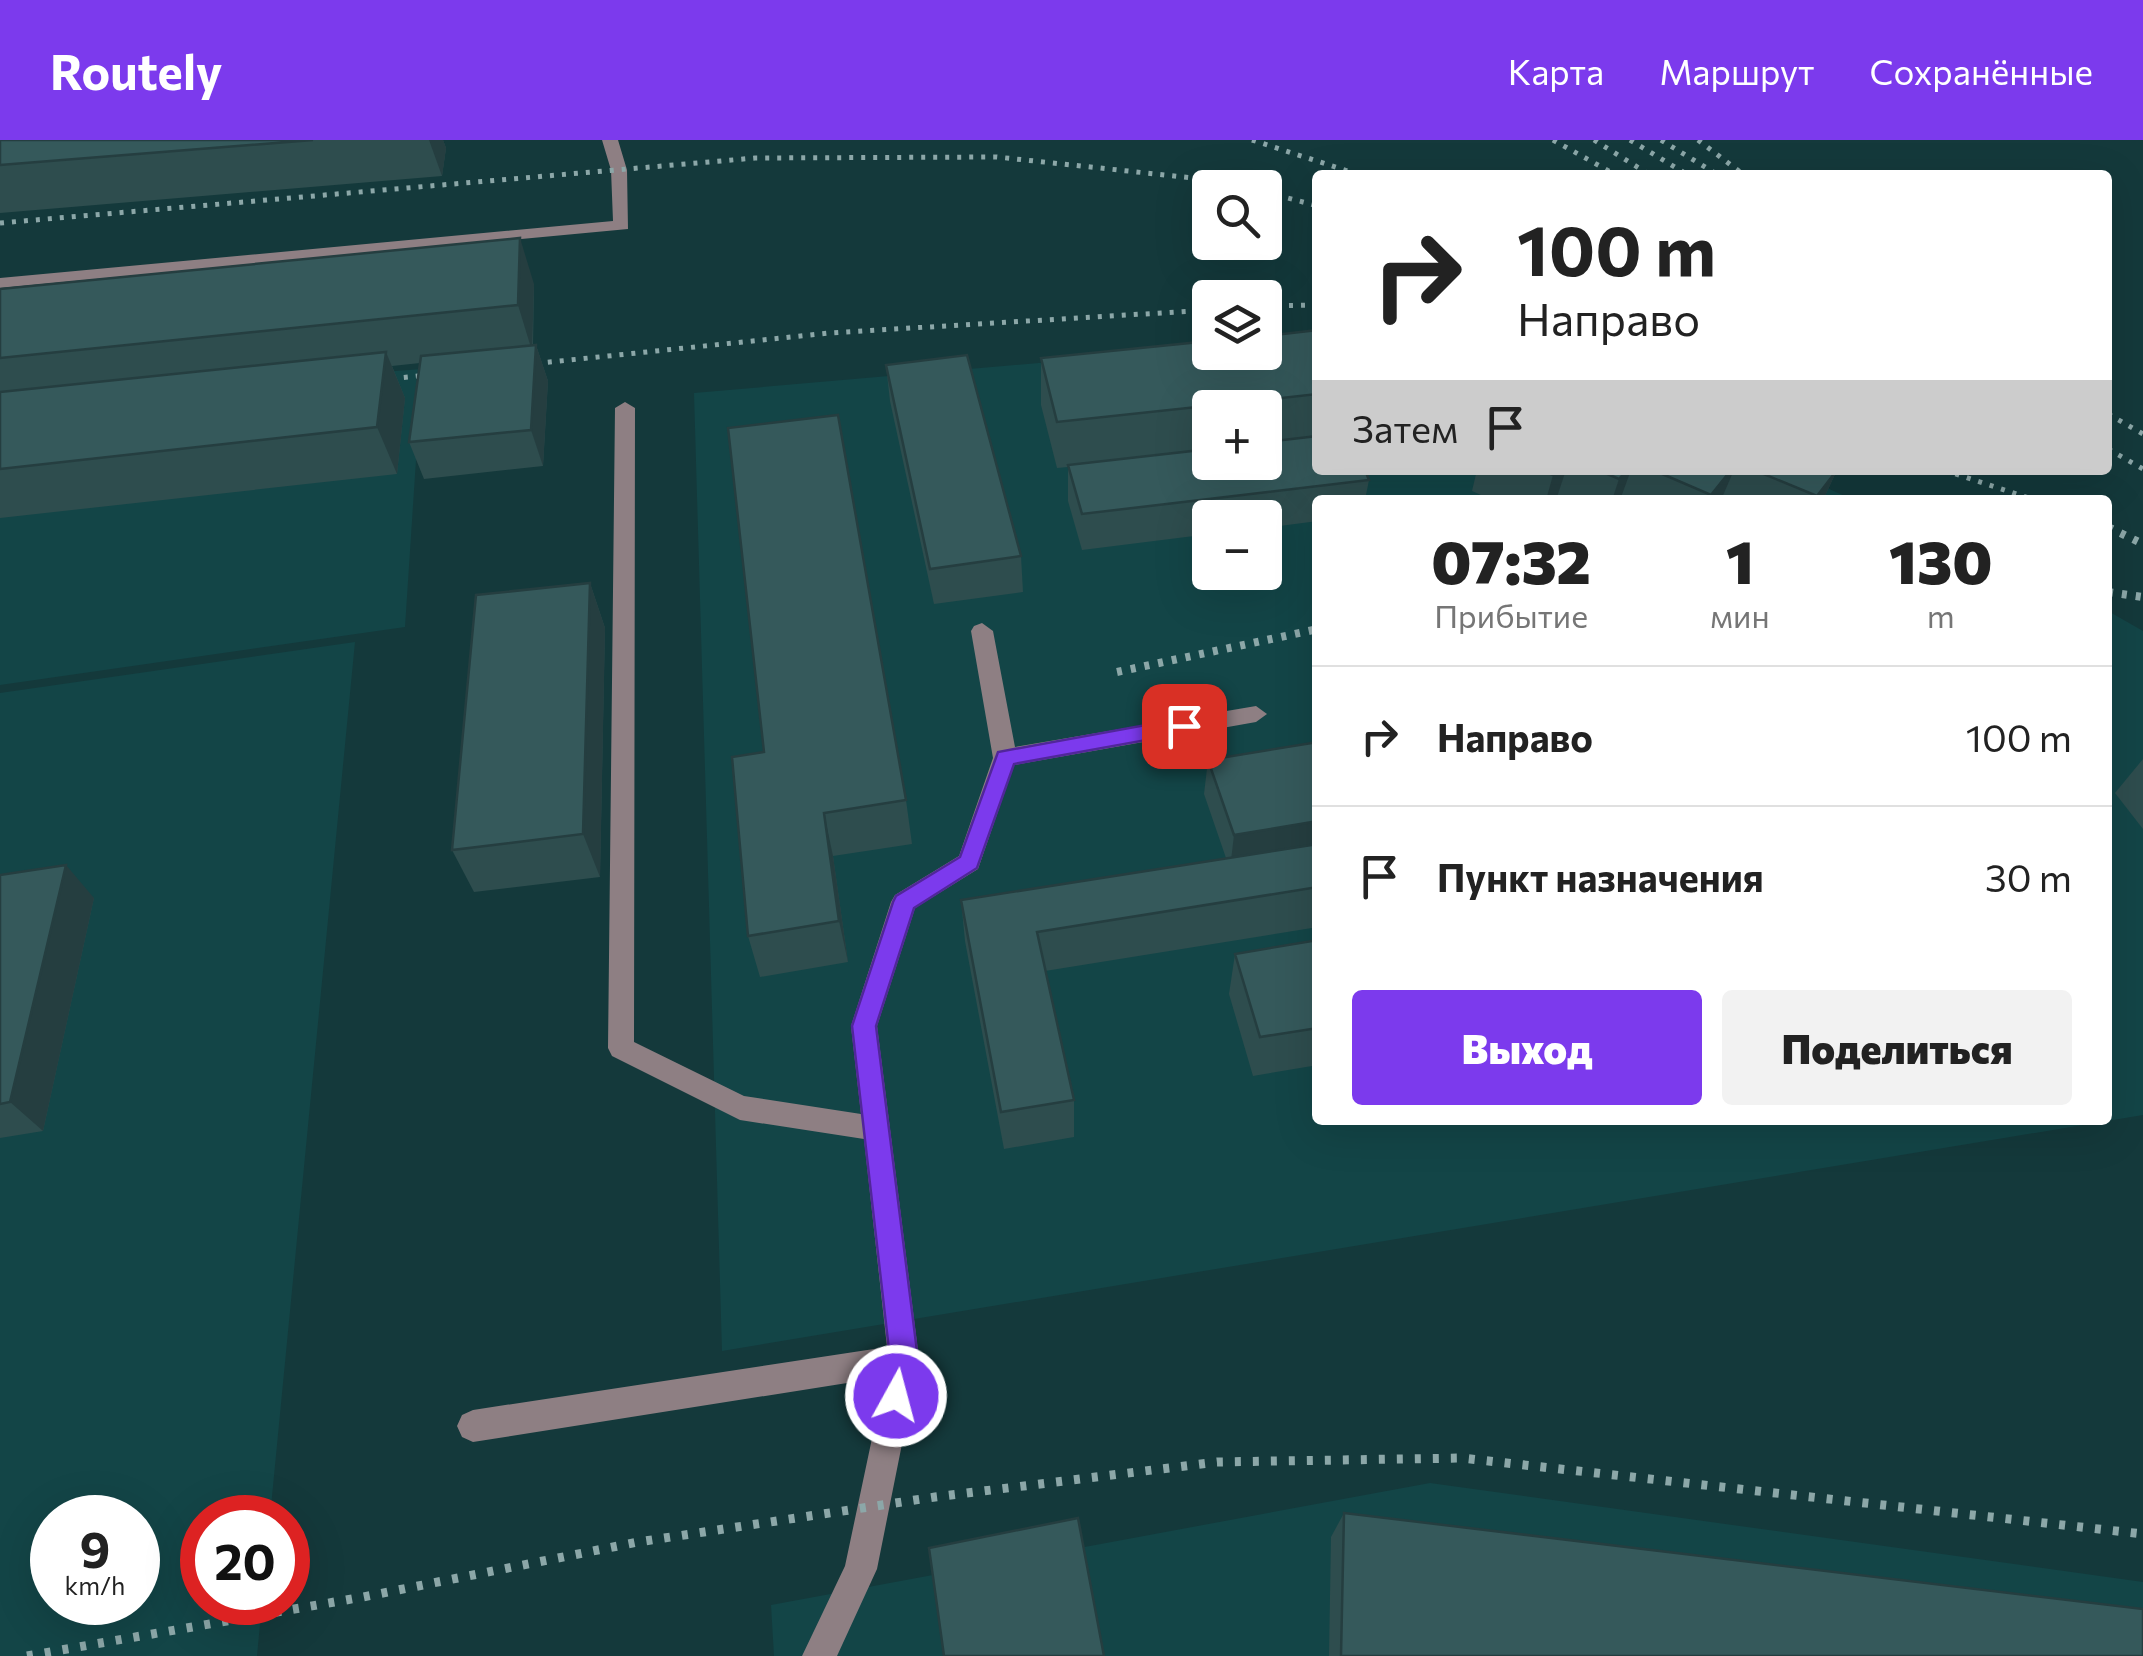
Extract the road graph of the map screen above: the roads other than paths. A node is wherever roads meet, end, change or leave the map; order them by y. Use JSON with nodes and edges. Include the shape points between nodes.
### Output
{"nodes":[{"id":1,"x":610,"y":140,"type":"edge"},
{"id":2,"x":0,"y":282,"type":"edge"},
{"id":3,"x":625,"y":408,"type":"dead end"},
{"id":4,"x":982,"y":631,"type":"dead end"},
{"id":5,"x":1256,"y":714,"type":"dead end"},
{"id":6,"x":1005,"y":758,"type":"junction"},
{"id":7,"x":878,"y":1128,"type":"junction"},
{"id":8,"x":904,"y":1359,"type":"junction"},
{"id":9,"x":473,"y":1426,"type":"dead end"},
{"id":10,"x":819,"y":1656,"type":"edge"}],
"edges":[{"from":1,"to":2,"type":"street","via":[[620,170],[622,225]]},
{"from":3,"to":7,"type":"street","via":[[621,1048],[740,1108]]},
{"from":4,"to":6,"type":"street"},
{"from":5,"to":6,"type":"street"},
{"from":6,"to":7,"type":"street","via":[[969,862],[904,902],[864,1026]]},
{"from":7,"to":8,"type":"street"},
{"from":8,"to":9,"type":"street"},
{"from":8,"to":10,"type":"street","via":[[861,1569]]}]}
